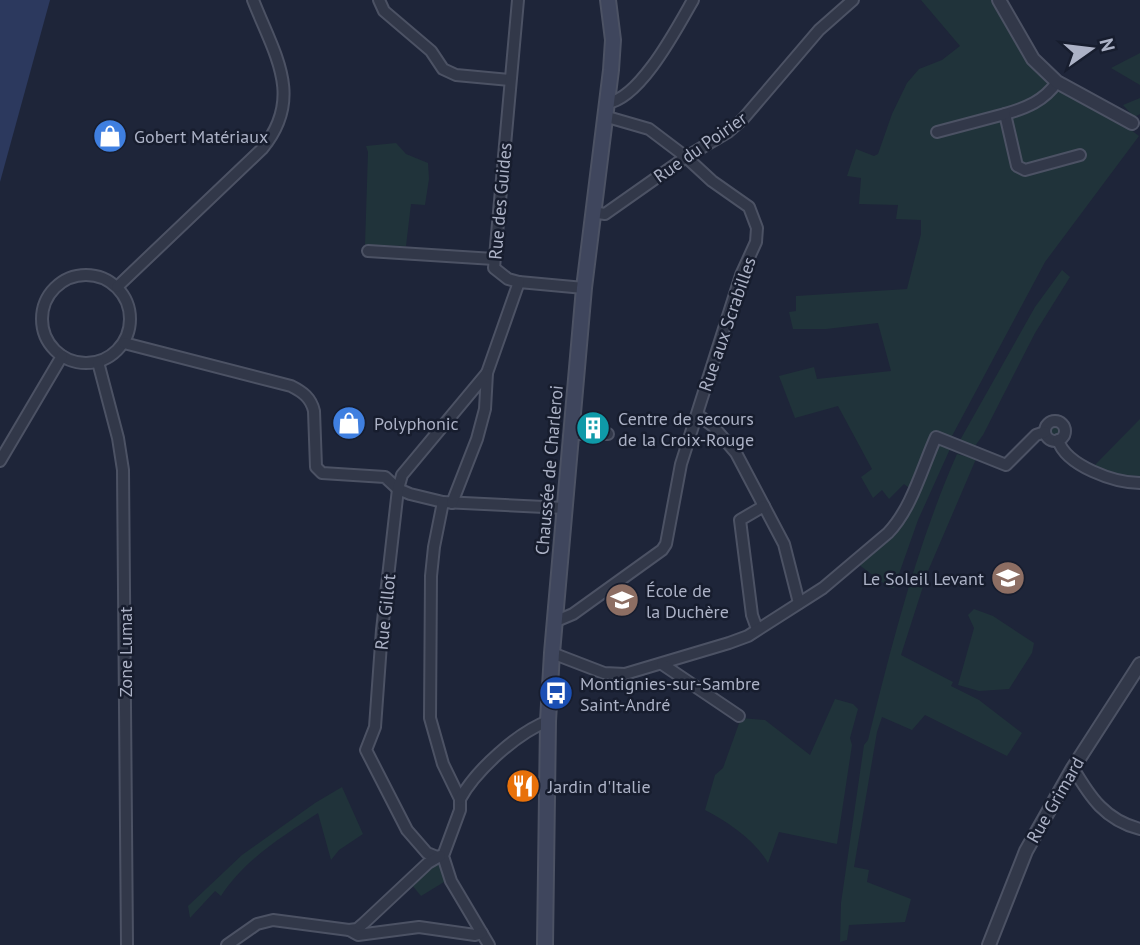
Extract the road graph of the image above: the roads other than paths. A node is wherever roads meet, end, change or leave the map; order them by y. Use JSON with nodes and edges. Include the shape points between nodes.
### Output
{"nodes":[{"id":1,"x":253,"y":0,"type":"edge"},
{"id":2,"x":379,"y":0,"type":"edge"},
{"id":3,"x":518,"y":0,"type":"edge"},
{"id":4,"x":608,"y":0,"type":"edge"},
{"id":5,"x":693,"y":0,"type":"edge"},
{"id":6,"x":853,"y":0,"type":"edge"},
{"id":7,"x":999,"y":0,"type":"edge"},
{"id":8,"x":510,"y":80,"type":"junction"},
{"id":9,"x":1057,"y":82,"type":"junction"},
{"id":10,"x":606,"y":109,"type":"junction"},
{"id":11,"x":1005,"y":114,"type":"junction"},
{"id":12,"x":1135,"y":125,"type":"edge"},
{"id":13,"x":937,"y":132,"type":"dead end"},
{"id":14,"x":1080,"y":155,"type":"dead end"},
{"id":15,"x":686,"y":157,"type":"junction"},
{"id":16,"x":592,"y":212,"type":"junction"},
{"id":17,"x":368,"y":251,"type":"dead end"},
{"id":18,"x":494,"y":259,"type":"junction"},
{"id":19,"x":519,"y":282,"type":"junction"},
{"id":20,"x":117,"y":287,"type":"junction"},
{"id":21,"x":584,"y":288,"type":"junction"},
{"id":22,"x":124,"y":343,"type":"junction"},
{"id":23,"x":62,"y":356,"type":"junction"},
{"id":24,"x":97,"y":362,"type":"junction"},
{"id":25,"x":487,"y":373,"type":"junction"},
{"id":26,"x":698,"y":415,"type":"junction"},
{"id":27,"x":1045,"y":432,"type":"junction"},
{"id":28,"x":572,"y":434,"type":"junction"},
{"id":29,"x":608,"y":434,"type":"dead end"},
{"id":30,"x":1058,"y":440,"type":"junction"},
{"id":31,"x":0,"y":461,"type":"edge"},
{"id":32,"x":1140,"y":483,"type":"edge"},
{"id":33,"x":398,"y":489,"type":"junction"},
{"id":34,"x":448,"y":503,"type":"junction"},
{"id":35,"x":764,"y":506,"type":"junction"},
{"id":36,"x":565,"y":508,"type":"junction"},
{"id":37,"x":799,"y":603,"type":"junction"},
{"id":38,"x":554,"y":622,"type":"junction"},
{"id":39,"x":757,"y":629,"type":"junction"},
{"id":40,"x":552,"y":653,"type":"junction"},
{"id":41,"x":662,"y":664,"type":"junction"},
{"id":42,"x":1140,"y":664,"type":"edge"},
{"id":43,"x":739,"y":716,"type":"dead end"},
{"id":44,"x":548,"y":721,"type":"junction"},
{"id":45,"x":1073,"y":768,"type":"junction"},
{"id":46,"x":460,"y":799,"type":"junction"},
{"id":47,"x":1140,"y":829,"type":"edge"},
{"id":48,"x":440,"y":856,"type":"junction"},
{"id":49,"x":349,"y":930,"type":"junction"},
{"id":50,"x":482,"y":933,"type":"junction"},
{"id":51,"x":127,"y":945,"type":"edge"},
{"id":52,"x":227,"y":945,"type":"edge"},
{"id":53,"x":489,"y":945,"type":"edge"},
{"id":54,"x":545,"y":945,"type":"edge"},
{"id":55,"x":989,"y":945,"type":"edge"}],
"edges":[{"from":1,"to":20,"type":"street","via":[[284,87],[279,124],[262,149]]},
{"from":2,"to":8,"type":"street","via":[[383,11],[432,51],[443,69],[456,75]]},
{"from":3,"to":8,"type":"street","name":"Rue des Guides"},
{"from":4,"to":10,"type":"main road","name":"Chaussée de Charleroi","via":[[613,40]]},
{"from":5,"to":10,"type":"street","via":[[665,49],[629,93]]},
{"from":6,"to":15,"type":"street","name":"Rue du Poirier","via":[[811,38],[743,119]]},
{"from":7,"to":9,"type":"street","via":[[1034,59]]},
{"from":8,"to":18,"type":"street","name":"Rue des Guides"},
{"from":9,"to":11,"type":"street","via":[[1031,106]]},
{"from":9,"to":12,"type":"street"},
{"from":10,"to":15,"type":"street","name":"Rue aux Scrabilles","via":[[649,129]]},
{"from":10,"to":16,"type":"main road","name":"Chaussée de Charleroi"},
{"from":11,"to":13,"type":"street"},
{"from":11,"to":14,"type":"street","via":[[1019,169]]},
{"from":15,"to":16,"type":"street","name":"Rue du Poirier","via":[[605,214]]},
{"from":15,"to":26,"type":"street","name":"Rue aux Scrabilles","via":[[749,207],[758,236],[741,275]]},
{"from":16,"to":21,"type":"main road","name":"Chaussée de Charleroi"},
{"from":17,"to":18,"type":"street"},
{"from":18,"to":19,"type":"street","name":"Rue des Guides","via":[[494,268]]},
{"from":19,"to":21,"type":"street"},
{"from":19,"to":25,"type":"street","name":"Rue des Guides"},
{"from":20,"to":22,"type":"street","via":[[129,307],[130,328]]},
{"from":20,"to":23,"type":"street","via":[[98,276],[85,275],[61,283],[51,293],[42,315],[43,329]]},
{"from":21,"to":28,"type":"main road","name":"Chaussée de Charleroi"},
{"from":22,"to":24,"type":"street"},
{"from":22,"to":33,"type":"street","via":[[291,386],[312,403],[316,467],[322,473],[385,477]]},
{"from":23,"to":24,"type":"street","via":[[81,363]]},
{"from":23,"to":31,"type":"street"},
{"from":24,"to":51,"type":"street","name":"Zone Lumat","via":[[123,470]]},
{"from":25,"to":33,"type":"street","name":"Rue Gillot","via":[[402,475]]},
{"from":25,"to":34,"type":"street","name":"Rue des Guides","via":[[477,439]]},
{"from":26,"to":35,"type":"street","name":"Rue aux Scrabilles","via":[[736,453]]},
{"from":26,"to":38,"type":"street","via":[[681,464],[662,550],[573,614]]},
{"from":27,"to":30,"type":"street","via":[[1049,439]]},
{"from":27,"to":30,"type":"street","via":[[1050,422],[1059,422],[1065,430]]},
{"from":27,"to":37,"type":"street","via":[[1036,435],[1006,465],[936,437],[895,525]]},
{"from":28,"to":29,"type":"street"},
{"from":28,"to":36,"type":"main road","name":"Chaussée de Charleroi"},
{"from":30,"to":32,"type":"street","via":[[1078,464]]},
{"from":33,"to":34,"type":"street"},
{"from":33,"to":48,"type":"street","name":"Rue Gillot","via":[[375,727],[366,750],[407,830],[427,853]]},
{"from":34,"to":36,"type":"street"},
{"from":34,"to":46,"type":"street","name":"Rue des Guides","via":[[434,547],[431,576],[430,718],[443,764]]},
{"from":35,"to":37,"type":"street","name":"Rue aux Scrabilles","via":[[784,544]]},
{"from":35,"to":39,"type":"street","via":[[740,520]]},
{"from":36,"to":38,"type":"main road","name":"Chaussée de Charleroi"},
{"from":37,"to":39,"type":"street"},
{"from":38,"to":40,"type":"main road","name":"Chaussée de Charleroi"},
{"from":39,"to":41,"type":"street"},
{"from":40,"to":41,"type":"street","via":[[604,673],[625,674]]},
{"from":40,"to":44,"type":"main road","name":"Chaussée de Charleroi"},
{"from":41,"to":43,"type":"street"},
{"from":42,"to":45,"type":"street","name":"Rue Grimard"},
{"from":44,"to":46,"type":"street","via":[[530,728],[506,749],[468,784]]},
{"from":44,"to":54,"type":"main road","name":"Chaussée de Charleroi"},
{"from":45,"to":47,"type":"street","via":[[1103,811]]},
{"from":45,"to":55,"type":"street","name":"Rue Grimard","via":[[1026,851]]},
{"from":46,"to":48,"type":"street","via":[[460,810]]},
{"from":48,"to":49,"type":"street","via":[[365,923]]},
{"from":48,"to":50,"type":"street"},
{"from":49,"to":50,"type":"street","via":[[358,935],[419,927]]},
{"from":49,"to":52,"type":"street","via":[[268,920]]},
{"from":50,"to":53,"type":"street"}]}
